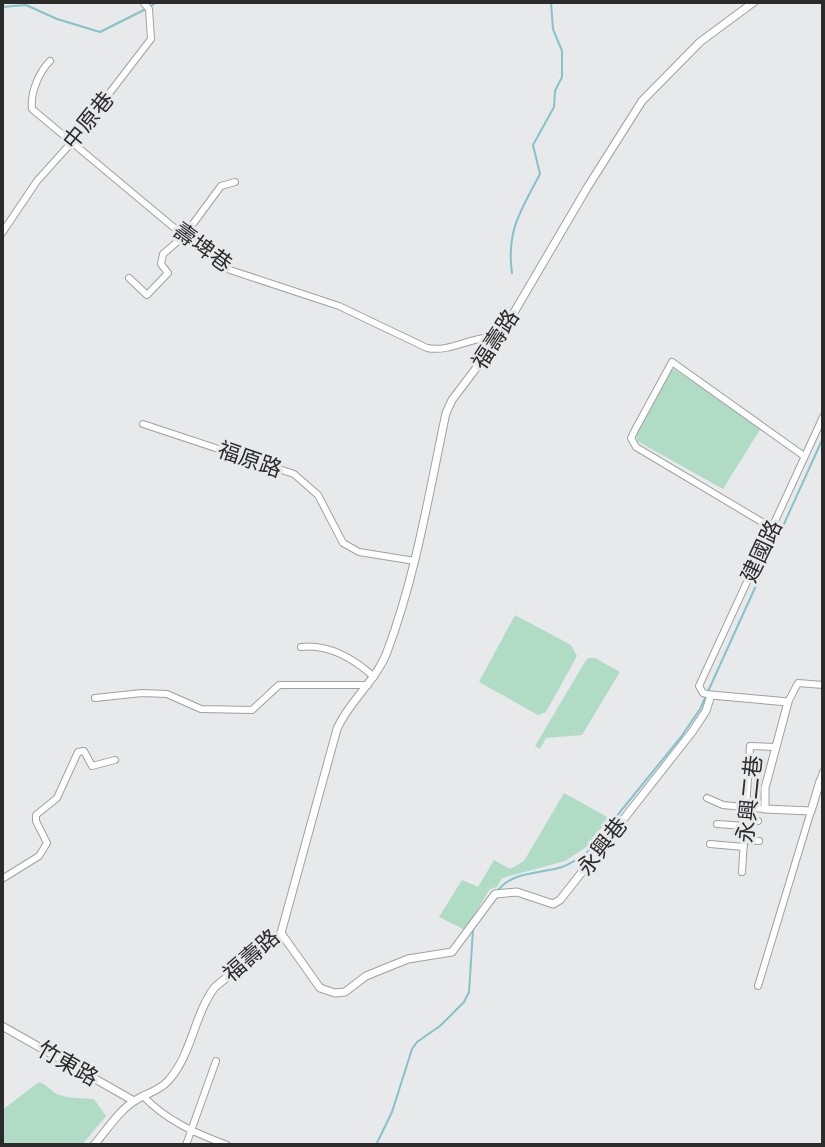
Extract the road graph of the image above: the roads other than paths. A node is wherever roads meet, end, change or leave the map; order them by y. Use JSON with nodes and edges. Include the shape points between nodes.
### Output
{"nodes":[{"id":1,"x":143,"y":2,"type":"edge"},
{"id":2,"x":754,"y":2,"type":"edge"},
{"id":3,"x":50,"y":61,"type":"dead end"},
{"id":4,"x":72,"y":142,"type":"junction"},
{"id":5,"x":235,"y":182,"type":"dead end"},
{"id":6,"x":2,"y":233,"type":"edge"},
{"id":7,"x":184,"y":236,"type":"junction"},
{"id":8,"x":129,"y":278,"type":"dead end"},
{"id":9,"x":499,"y":338,"type":"junction"},
{"id":10,"x":823,"y":417,"type":"edge"},
{"id":11,"x":143,"y":424,"type":"dead end"},
{"id":12,"x":804,"y":456,"type":"junction"},
{"id":13,"x":772,"y":528,"type":"junction"},
{"id":14,"x":415,"y":561,"type":"junction"},
{"id":15,"x":301,"y":647,"type":"dead end"},
{"id":16,"x":374,"y":677,"type":"junction"},
{"id":17,"x":368,"y":685,"type":"junction"},
{"id":18,"x":823,"y":685,"type":"edge"},
{"id":19,"x":705,"y":692,"type":"junction"},
{"id":20,"x":95,"y":698,"type":"dead end"},
{"id":21,"x":788,"y":702,"type":"junction"},
{"id":22,"x":775,"y":747,"type":"junction"},
{"id":23,"x":115,"y":760,"type":"dead end"},
{"id":24,"x":823,"y":772,"type":"edge"},
{"id":25,"x":822,"y":781,"type":"edge"},
{"id":26,"x":707,"y":798,"type":"dead end"},
{"id":27,"x":746,"y":808,"type":"junction"},
{"id":28,"x":765,"y":809,"type":"junction"},
{"id":29,"x":811,"y":811,"type":"junction"},
{"id":30,"x":758,"y":821,"type":"dead end"},
{"id":31,"x":745,"y":823,"type":"junction"},
{"id":32,"x":717,"y":824,"type":"dead end"},
{"id":33,"x":759,"y":841,"type":"dead end"},
{"id":34,"x":710,"y":844,"type":"dead end"},
{"id":35,"x":744,"y":844,"type":"junction"},
{"id":36,"x":742,"y":872,"type":"dead end"},
{"id":37,"x":2,"y":879,"type":"edge"},
{"id":38,"x":281,"y":933,"type":"junction"},
{"id":39,"x":758,"y":986,"type":"dead end"},
{"id":40,"x":2,"y":1026,"type":"edge"},
{"id":41,"x":216,"y":1061,"type":"dead end"},
{"id":42,"x":143,"y":1096,"type":"junction"},
{"id":43,"x":134,"y":1101,"type":"junction"},
{"id":44,"x":189,"y":1131,"type":"junction"},
{"id":45,"x":94,"y":1145,"type":"edge"},
{"id":46,"x":186,"y":1145,"type":"edge"},
{"id":47,"x":227,"y":1145,"type":"edge"}],
"edges":[{"from":1,"to":4,"type":"street","name":"中原巷","via":[[149,9],[151,39]]},
{"from":2,"to":9,"type":"street","name":"福壽路","via":[[700,42],[642,101]]},
{"from":3,"to":4,"type":"street","name":"壽埤巷","via":[[30,102]]},
{"from":4,"to":6,"type":"street","name":"中原巷"},
{"from":4,"to":7,"type":"street","name":"壽埤巷"},
{"from":5,"to":7,"type":"street","via":[[221,186]]},
{"from":7,"to":8,"type":"street","via":[[163,254],[161,264],[168,273],[147,295]]},
{"from":7,"to":9,"type":"street","name":"壽埤巷","via":[[230,270],[339,306],[427,348]]},
{"from":9,"to":14,"type":"street","name":"福壽路","via":[[446,413]]},
{"from":10,"to":12,"type":"street","name":"建國路"},
{"from":11,"to":14,"type":"street","name":"福原路","via":[[294,474],[318,495],[343,543],[359,552]]},
{"from":12,"to":13,"type":"street","name":"建國路"},
{"from":12,"to":13,"type":"street","via":[[672,362],[631,438],[636,447]]},
{"from":13,"to":19,"type":"street","name":"建國路"},
{"from":14,"to":16,"type":"street","name":"福壽路"},
{"from":15,"to":16,"type":"street","via":[[316,646],[354,659]]},
{"from":16,"to":17,"type":"street","name":"福壽路"},
{"from":17,"to":20,"type":"street","via":[[279,685],[252,710],[201,709],[167,694]]},
{"from":17,"to":38,"type":"street","name":"福壽路","via":[[337,729]]},
{"from":18,"to":21,"type":"street","via":[[798,683]]},
{"from":19,"to":21,"type":"street"},
{"from":19,"to":38,"type":"street","name":"永興巷","via":[[706,711],[692,732],[553,904],[502,891],[452,952],[408,959],[340,993],[320,988]]},
{"from":21,"to":22,"type":"street"},
{"from":22,"to":27,"type":"street","name":"永興二巷","via":[[750,746]]},
{"from":22,"to":28,"type":"street"},
{"from":23,"to":37,"type":"street","via":[[92,766],[84,751],[78,752],[57,798],[36,815],[47,843],[39,856]]},
{"from":24,"to":25,"type":"street"},
{"from":25,"to":29,"type":"street"},
{"from":26,"to":27,"type":"street"},
{"from":27,"to":28,"type":"street"},
{"from":27,"to":31,"type":"street","name":"永興二巷"},
{"from":28,"to":29,"type":"street"},
{"from":29,"to":39,"type":"street"},
{"from":30,"to":31,"type":"street"},
{"from":31,"to":32,"type":"street"},
{"from":31,"to":35,"type":"street","name":"永興二巷"},
{"from":33,"to":35,"type":"street"},
{"from":34,"to":35,"type":"street"},
{"from":35,"to":36,"type":"street","name":"永興二巷"},
{"from":38,"to":42,"type":"street","name":"福壽路","via":[[206,997],[169,1080]]},
{"from":40,"to":43,"type":"street","name":"竹東路"},
{"from":41,"to":44,"type":"street"},
{"from":42,"to":43,"type":"street","name":"福壽路"},
{"from":42,"to":44,"type":"street"},
{"from":43,"to":45,"type":"street","name":"福壽路"},
{"from":44,"to":46,"type":"street"},
{"from":44,"to":47,"type":"street"}]}
